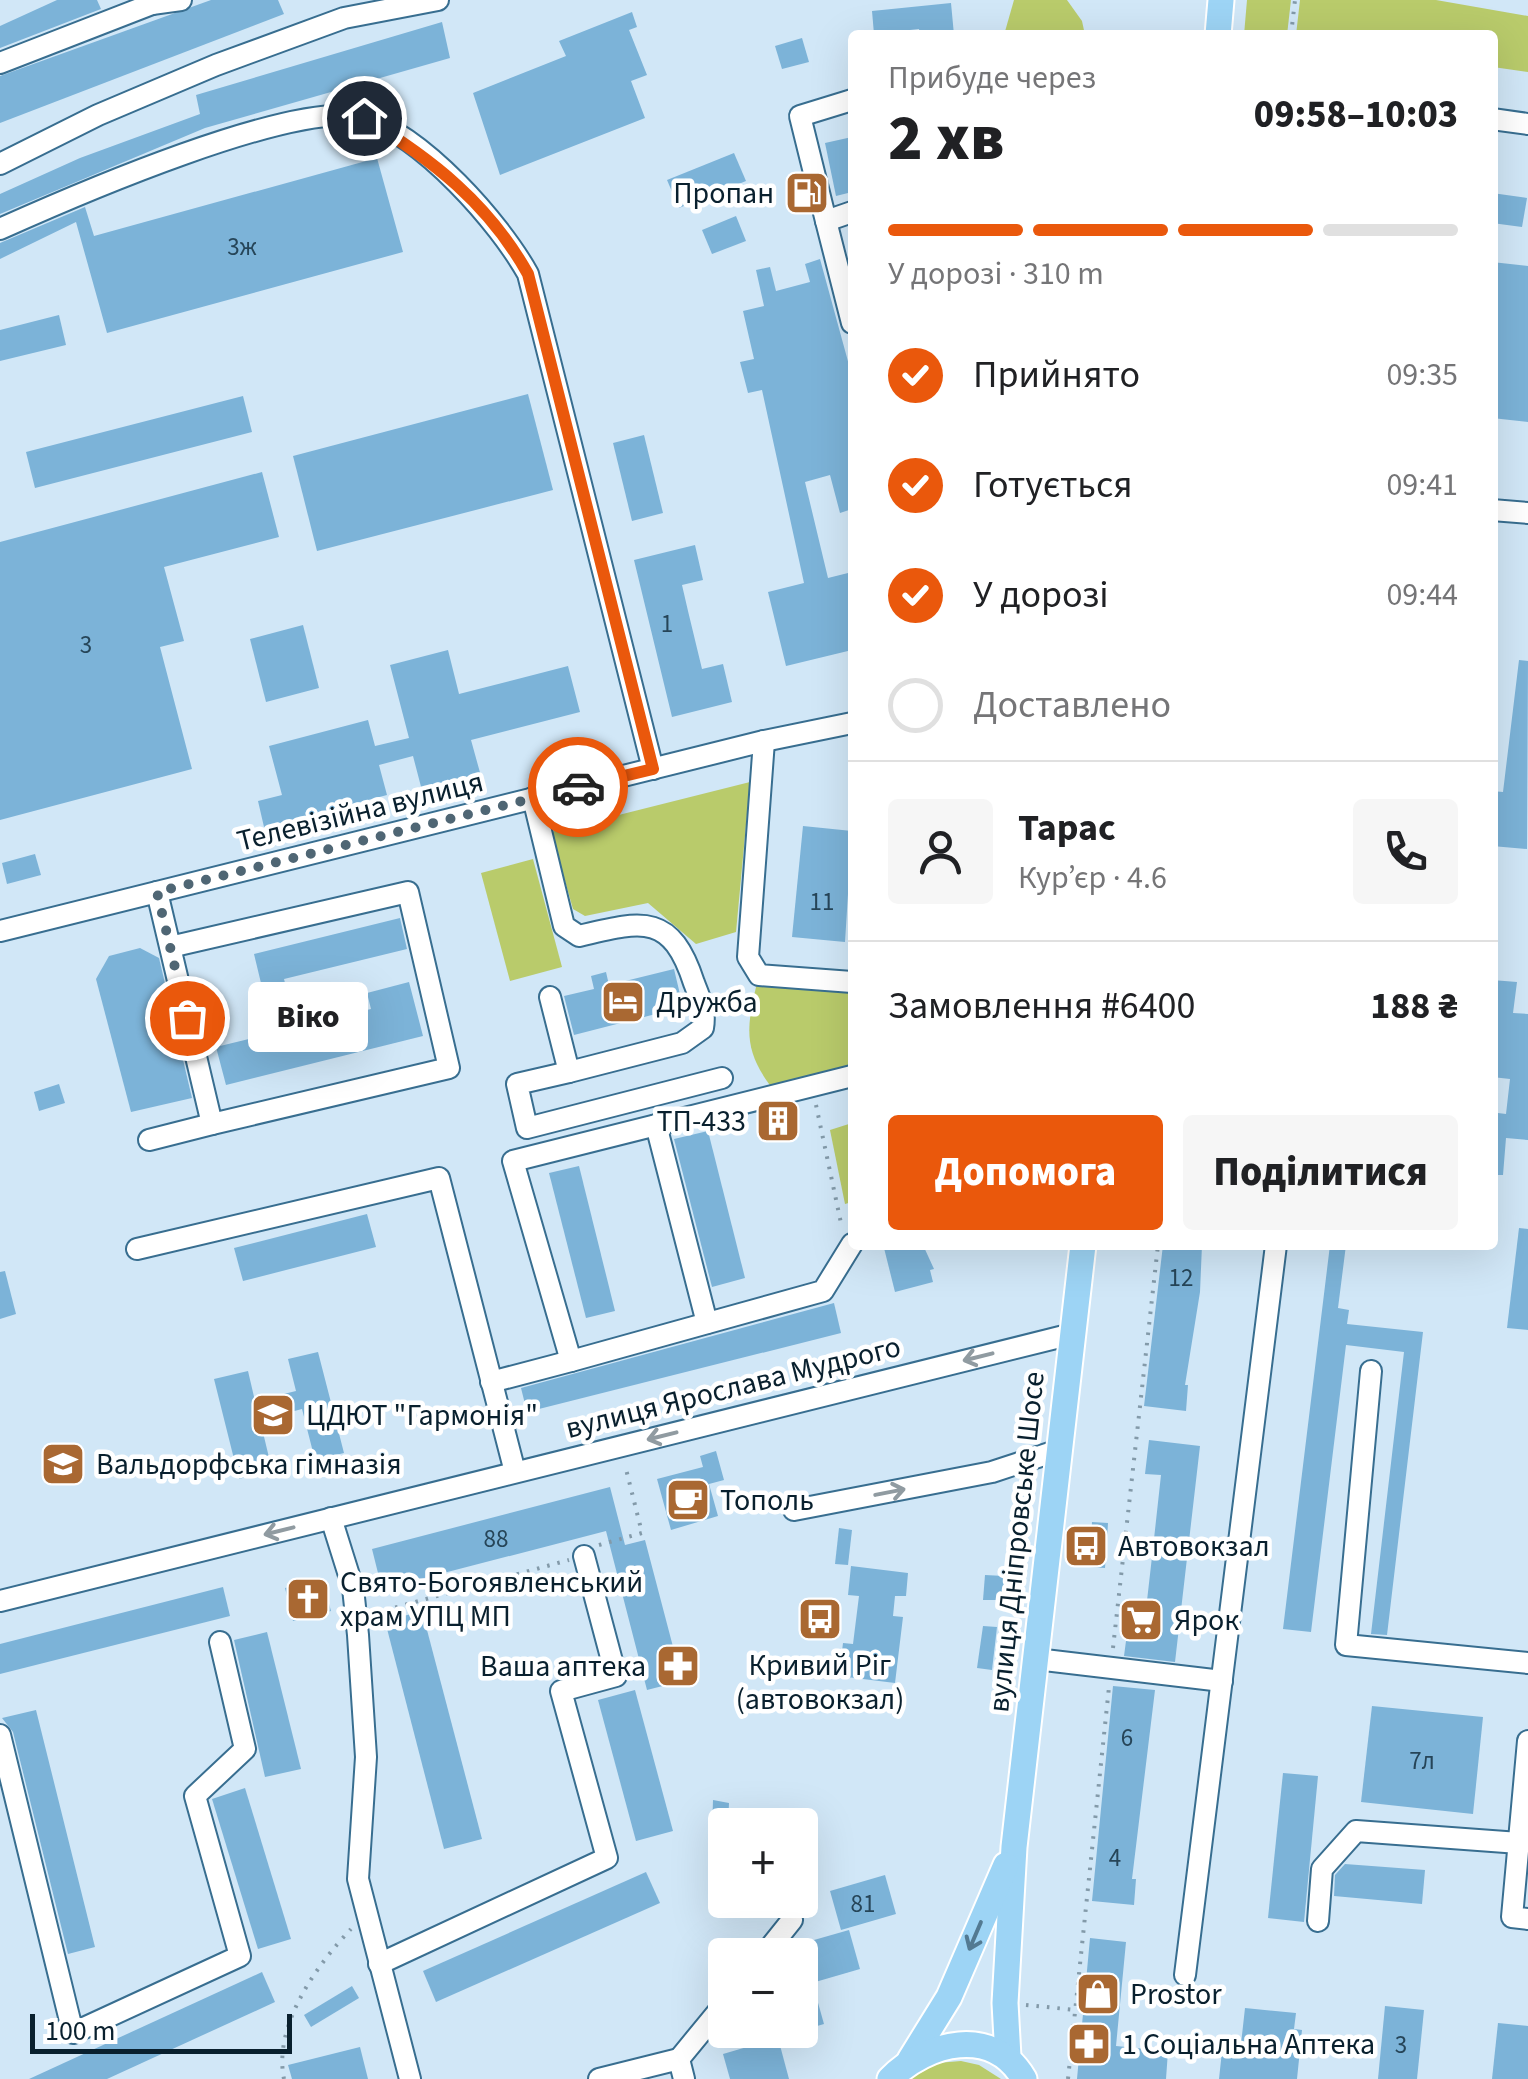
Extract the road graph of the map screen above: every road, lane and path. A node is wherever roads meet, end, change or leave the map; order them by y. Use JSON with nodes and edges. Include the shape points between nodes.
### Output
{"nodes":[{"id":1,"x":181,"y":0,"type":"edge"},
{"id":2,"x":438,"y":0,"type":"edge"},
{"id":3,"x":1221,"y":0,"type":"edge"},
{"id":4,"x":1295,"y":0,"type":"edge"},
{"id":5,"x":152,"y":2,"type":"edge"},
{"id":6,"x":1218,"y":30,"type":"edge"},
{"id":7,"x":1292,"y":30,"type":"edge"},
{"id":8,"x":0,"y":63,"type":"edge"},
{"id":9,"x":848,"y":101,"type":"edge"},
{"id":10,"x":1498,"y":120,"type":"edge"},
{"id":11,"x":1528,"y":124,"type":"edge"},
{"id":12,"x":0,"y":164,"type":"edge"},
{"id":13,"x":848,"y":213,"type":"edge"},
{"id":14,"x":826,"y":221,"type":"junction"},
{"id":15,"x":0,"y":229,"type":"edge"},
{"id":16,"x":848,"y":307,"type":"edge"},
{"id":17,"x":1498,"y":510,"type":"edge"},
{"id":18,"x":1528,"y":513,"type":"edge"},
{"id":19,"x":848,"y":724,"type":"edge"},
{"id":20,"x":764,"y":741,"type":"junction"},
{"id":21,"x":653,"y":769,"type":"junction"},
{"id":22,"x":533,"y":798,"type":"junction"},
{"id":23,"x":157,"y":892,"type":"junction"},
{"id":24,"x":0,"y":931,"type":"edge"},
{"id":25,"x":170,"y":948,"type":"junction"},
{"id":26,"x":848,"y":982,"type":"edge"},
{"id":27,"x":550,"y":997,"type":"dead end"},
{"id":28,"x":569,"y":1072,"type":"junction"},
{"id":29,"x":848,"y":1077,"type":"edge"},
{"id":30,"x":722,"y":1078,"type":"dead end"},
{"id":31,"x":812,"y":1086,"type":"junction"},
{"id":32,"x":212,"y":1124,"type":"junction"},
{"id":33,"x":656,"y":1124,"type":"junction"},
{"id":34,"x":149,"y":1140,"type":"dead end"},
{"id":35,"x":848,"y":1239,"type":"edge"},
{"id":36,"x":137,"y":1249,"type":"dead end"},
{"id":37,"x":849,"y":1250,"type":"edge"},
{"id":38,"x":1082,"y":1250,"type":"edge"},
{"id":39,"x":1275,"y":1250,"type":"edge"},
{"id":40,"x":707,"y":1323,"type":"junction"},
{"id":41,"x":1072,"y":1334,"type":"junction"},
{"id":42,"x":571,"y":1361,"type":"junction"},
{"id":43,"x":1371,"y":1371,"type":"dead end"},
{"id":44,"x":491,"y":1382,"type":"junction"},
{"id":45,"x":620,"y":1446,"type":"junction"},
{"id":46,"x":1060,"y":1450,"type":"junction"},
{"id":47,"x":515,"y":1472,"type":"junction"},
{"id":48,"x":794,"y":1510,"type":"dead end"},
{"id":49,"x":331,"y":1518,"type":"junction"},
{"id":50,"x":584,"y":1556,"type":"junction"},
{"id":51,"x":0,"y":1601,"type":"edge"},
{"id":52,"x":356,"y":1618,"type":"junction"},
{"id":53,"x":220,"y":1642,"type":"dead end"},
{"id":54,"x":1036,"y":1658,"type":"junction"},
{"id":55,"x":1528,"y":1663,"type":"edge"},
{"id":56,"x":1222,"y":1681,"type":"junction"},
{"id":57,"x":0,"y":1736,"type":"edge"},
{"id":58,"x":1528,"y":1742,"type":"edge"},
{"id":59,"x":1519,"y":1842,"type":"junction"},
{"id":60,"x":1014,"y":1847,"type":"junction"},
{"id":61,"x":365,"y":1915,"type":"junction"},
{"id":62,"x":791,"y":1918,"type":"edge"},
{"id":63,"x":1528,"y":1919,"type":"edge"},
{"id":64,"x":1318,"y":1921,"type":"dead end"},
{"id":65,"x":778,"y":1938,"type":"edge"},
{"id":66,"x":378,"y":1964,"type":"junction"},
{"id":67,"x":1186,"y":1975,"type":"dead end"},
{"id":68,"x":1021,"y":2004,"type":"dead end"},
{"id":69,"x":1076,"y":2010,"type":"dead end"},
{"id":70,"x":708,"y":2029,"type":"edge"},
{"id":71,"x":1008,"y":2057,"type":"junction"},
{"id":72,"x":910,"y":2060,"type":"junction"},
{"id":73,"x":682,"y":2069,"type":"edge"},
{"id":74,"x":284,"y":2079,"type":"edge"},
{"id":75,"x":410,"y":2079,"type":"edge"},
{"id":76,"x":598,"y":2079,"type":"edge"},
{"id":77,"x":890,"y":2079,"type":"edge"},
{"id":78,"x":1024,"y":2079,"type":"edge"}],
"edges":[{"from":1,"to":5,"type":"street"},
{"from":2,"to":12,"type":"street","via":[[344,18],[234,58]]},
{"from":3,"to":6,"type":"main road"},
{"from":4,"to":7,"type":"path"},
{"from":5,"to":8,"type":"street"},
{"from":9,"to":14,"type":"street","via":[[800,116]]},
{"from":10,"to":11,"type":"street"},
{"from":13,"to":14,"type":"street"},
{"from":14,"to":16,"type":"street"},
{"from":15,"to":21,"type":"street","via":[[90,188],[264,128],[322,116],[364,118],[416,149],[467,192],[509,240],[528,274]]},
{"from":17,"to":18,"type":"street"},
{"from":19,"to":20,"type":"street","name":"Телевізійна вулиця"},
{"from":20,"to":21,"type":"street","name":"Телевізійна вулиця"},
{"from":20,"to":26,"type":"street","via":[[751,968],[759,975]]},
{"from":21,"to":22,"type":"street","name":"Телевізійна вулиця"},
{"from":22,"to":23,"type":"street","name":"Телевізійна вулиця"},
{"from":22,"to":28,"type":"street","via":[[564,926],[579,936],[628,924],[658,928],[682,947],[706,1016],[703,1028],[682,1043]]},
{"from":23,"to":24,"type":"street","name":"Телевізійна вулиця"},
{"from":23,"to":25,"type":"street"},
{"from":25,"to":32,"type":"street"},
{"from":25,"to":32,"type":"street","via":[[408,892],[449,1068]]},
{"from":27,"to":28,"type":"street"},
{"from":28,"to":30,"type":"street","via":[[517,1084],[527,1128]]},
{"from":29,"to":31,"type":"street"},
{"from":31,"to":33,"type":"street"},
{"from":31,"to":35,"type":"path"},
{"from":32,"to":34,"type":"street"},
{"from":33,"to":40,"type":"street"},
{"from":33,"to":42,"type":"street","via":[[512,1160]]},
{"from":36,"to":44,"type":"street","via":[[438,1178]]},
{"from":37,"to":40,"type":"street","via":[[824,1291]]},
{"from":38,"to":41,"type":"main road","name":"вулиця Дніпровське Шосе"},
{"from":39,"to":56,"type":"street"},
{"from":40,"to":42,"type":"street"},
{"from":41,"to":45,"type":"street","name":"вулиця Ярослава Мудрого","one_way":true},
{"from":41,"to":46,"type":"main road","name":"вулиця Дніпровське Шосе"},
{"from":42,"to":44,"type":"street"},
{"from":43,"to":55,"type":"street","via":[[1346,1644]]},
{"from":44,"to":47,"type":"street"},
{"from":45,"to":47,"type":"street","name":"вулиця Ярослава Мудрого"},
{"from":45,"to":50,"type":"path","via":[[642,1533],[600,1544]]},
{"from":48,"to":46,"type":"street","one_way":true,"via":[[992,1472]]},
{"from":46,"to":54,"type":"main road","name":"вулиця Дніпровське Шосе"},
{"from":47,"to":49,"type":"street","name":"вулиця Ярослава Мудрого"},
{"from":49,"to":51,"type":"street","name":"вулиця Ярослава Мудрого","one_way":true},
{"from":49,"to":52,"type":"street"},
{"from":50,"to":52,"type":"path"},
{"from":50,"to":66,"type":"street","via":[[616,1676],[561,1691],[607,1858]]},
{"from":52,"to":61,"type":"street","via":[[366,1757],[358,1879]]},
{"from":53,"to":57,"type":"street","via":[[245,1749],[195,1796],[240,1956],[73,2033]]},
{"from":54,"to":56,"type":"street"},
{"from":54,"to":60,"type":"main road","name":"вулиця Дніпровське Шосе"},
{"from":56,"to":67,"type":"street"},
{"from":58,"to":59,"type":"street"},
{"from":59,"to":63,"type":"street","via":[[1512,1918]]},
{"from":59,"to":64,"type":"street","via":[[1356,1831],[1322,1869]]},
{"from":60,"to":71,"type":"main road","via":[[1004,2003]]},
{"from":60,"to":72,"type":"main road","one_way":true,"via":[[948,1997]]},
{"from":61,"to":66,"type":"street"},
{"from":61,"to":74,"type":"path","via":[[329,1953],[291,2018]]},
{"from":62,"to":65,"type":"street"},
{"from":66,"to":75,"type":"street"},
{"from":68,"to":69,"type":"path"},
{"from":70,"to":73,"type":"street"},
{"from":71,"to":72,"type":"main road","via":[[956,2044]]},
{"from":71,"to":78,"type":"main road"},
{"from":72,"to":77,"type":"main road"},
{"from":73,"to":76,"type":"street"}]}
